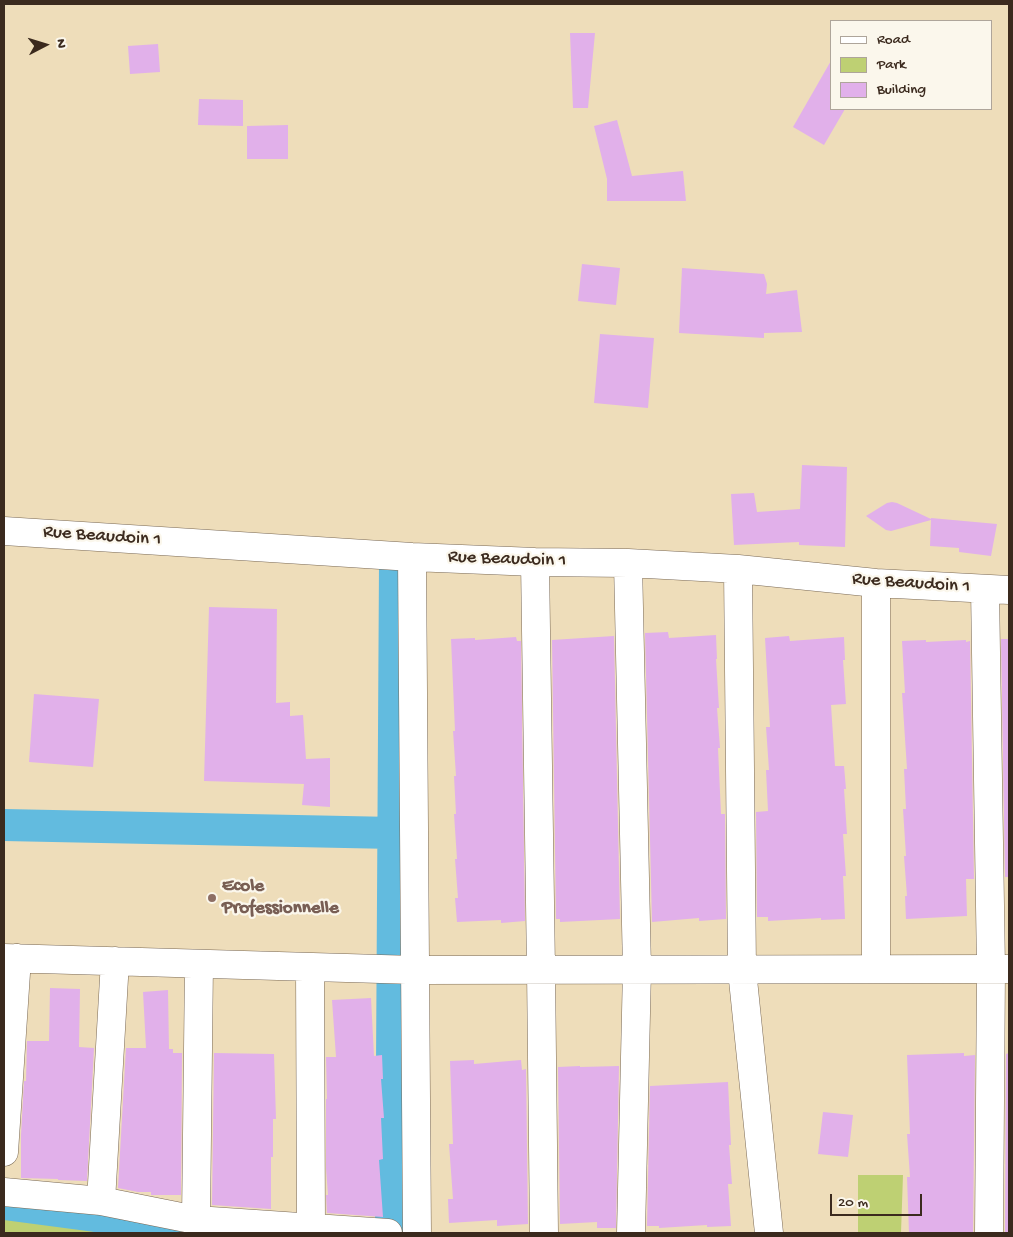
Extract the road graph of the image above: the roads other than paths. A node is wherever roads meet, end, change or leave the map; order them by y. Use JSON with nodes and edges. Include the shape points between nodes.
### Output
{"nodes":[{"id":1,"x":4,"y":531,"type":"edge"},
{"id":2,"x":412,"y":557,"type":"junction"},
{"id":3,"x":535,"y":562,"type":"junction"},
{"id":4,"x":628,"y":563,"type":"junction"},
{"id":5,"x":738,"y":569,"type":"junction"},
{"id":6,"x":876,"y":583,"type":"junction"},
{"id":7,"x":997,"y":589,"type":"edge"},
{"id":8,"x":10,"y":958,"type":"edge"},
{"id":9,"x":116,"y":961,"type":"junction"},
{"id":10,"x":199,"y":964,"type":"junction"},
{"id":11,"x":310,"y":966,"type":"junction"},
{"id":12,"x":401,"y":969,"type":"junction"},
{"id":13,"x":637,"y":969,"type":"junction"},
{"id":14,"x":876,"y":969,"type":"junction"},
{"id":15,"x":1000,"y":969,"type":"edge"},
{"id":16,"x":541,"y":970,"type":"junction"},
{"id":17,"x":742,"y":970,"type":"junction"},
{"id":18,"x":4,"y":1152,"type":"edge"},
{"id":19,"x":4,"y":1192,"type":"edge"},
{"id":20,"x":101,"y":1201,"type":"junction"},
{"id":21,"x":196,"y":1220,"type":"junction"},
{"id":22,"x":311,"y":1228,"type":"junction"},
{"id":23,"x":386,"y":1233,"type":"edge"},
{"id":24,"x":417,"y":1233,"type":"edge"},
{"id":25,"x":544,"y":1233,"type":"edge"},
{"id":26,"x":631,"y":1233,"type":"edge"},
{"id":27,"x":769,"y":1233,"type":"edge"},
{"id":28,"x":989,"y":1233,"type":"edge"}],
"edges":[{"from":1,"to":2,"type":"street","name":"Rue Beaudoin 1"},
{"from":2,"to":3,"type":"street","name":"Rue Beaudoin 1"},
{"from":2,"to":12,"type":"street"},
{"from":3,"to":4,"type":"street","name":"Rue Beaudoin 1"},
{"from":3,"to":16,"type":"street"},
{"from":4,"to":5,"type":"street","name":"Rue Beaudoin 1"},
{"from":4,"to":13,"type":"street"},
{"from":5,"to":6,"type":"street","name":"Rue Beaudoin 1"},
{"from":5,"to":17,"type":"street"},
{"from":6,"to":7,"type":"street","name":"Rue Beaudoin 1"},
{"from":6,"to":14,"type":"street"},
{"from":7,"to":15,"type":"street"},
{"from":8,"to":9,"type":"street"},
{"from":8,"to":18,"type":"street"},
{"from":9,"to":10,"type":"street"},
{"from":9,"to":20,"type":"street"},
{"from":10,"to":11,"type":"street"},
{"from":10,"to":21,"type":"street"},
{"from":11,"to":12,"type":"street"},
{"from":11,"to":22,"type":"street"},
{"from":12,"to":16,"type":"street"},
{"from":12,"to":24,"type":"street"},
{"from":13,"to":16,"type":"street"},
{"from":13,"to":17,"type":"street"},
{"from":13,"to":26,"type":"street"},
{"from":14,"to":15,"type":"street"},
{"from":14,"to":17,"type":"street"},
{"from":15,"to":28,"type":"street"},
{"from":16,"to":25,"type":"street"},
{"from":17,"to":27,"type":"street"},
{"from":19,"to":20,"type":"street"},
{"from":20,"to":21,"type":"street"},
{"from":21,"to":22,"type":"street"},
{"from":22,"to":23,"type":"street"}]}
